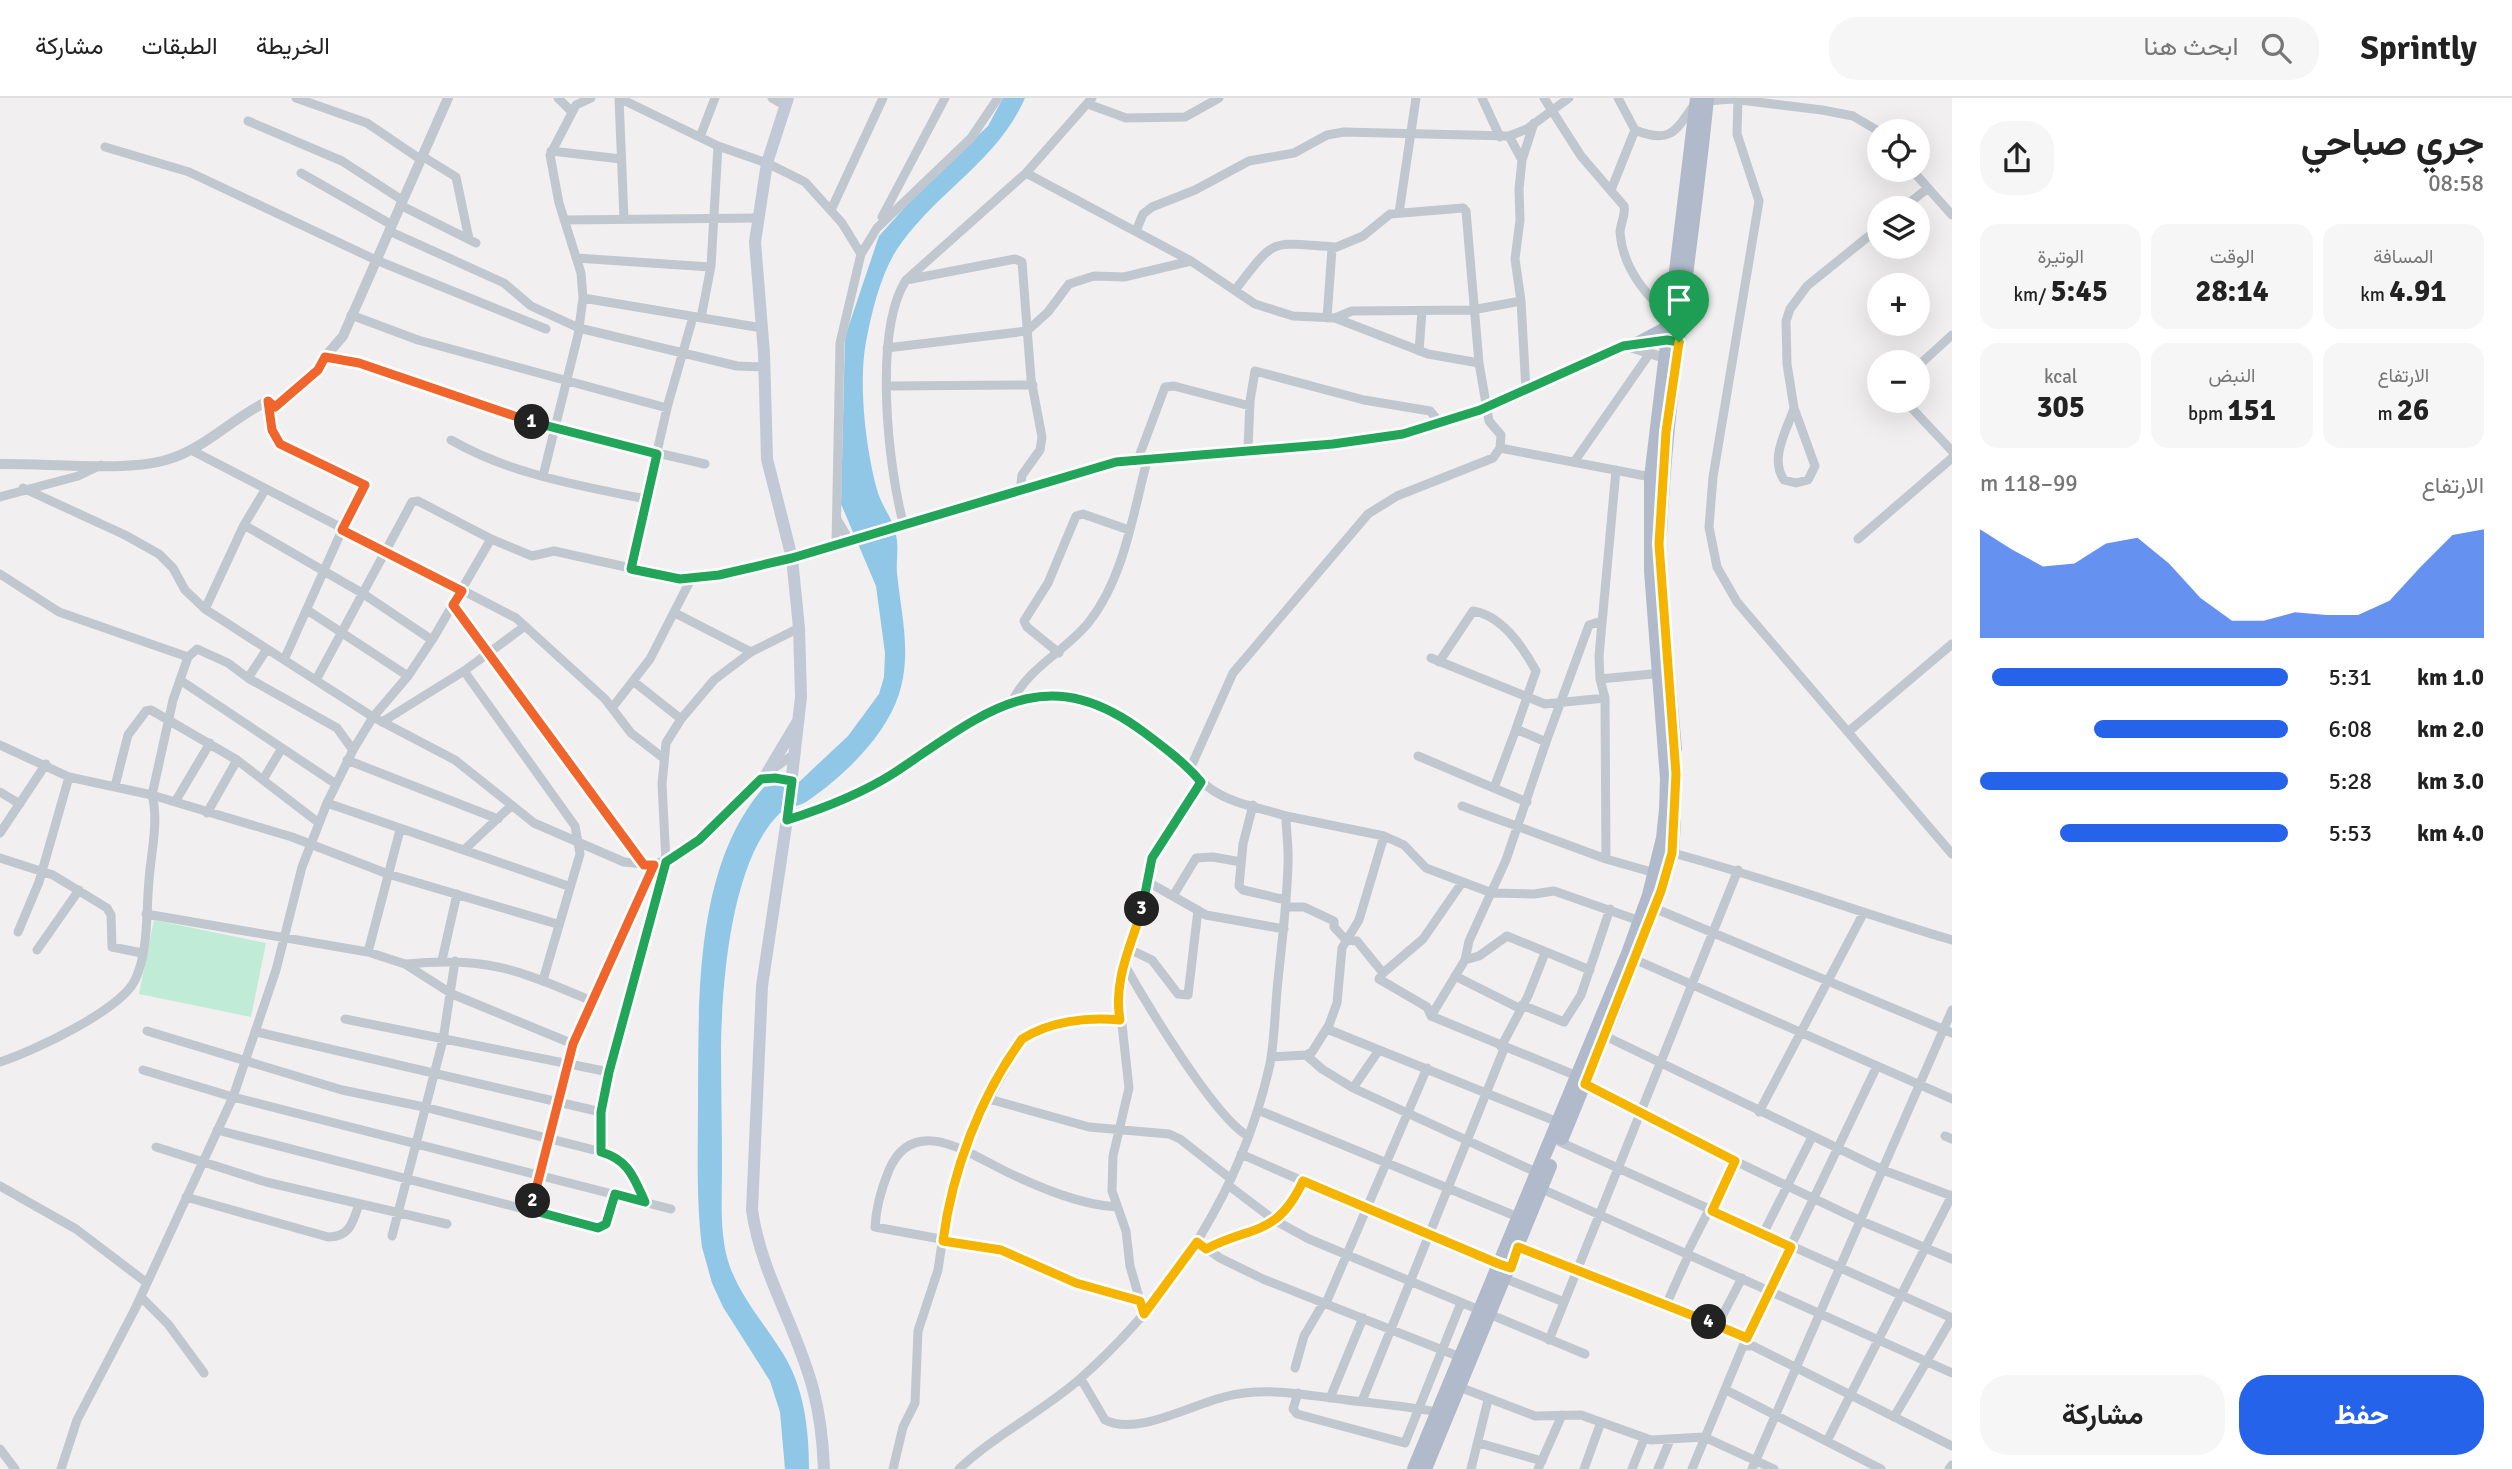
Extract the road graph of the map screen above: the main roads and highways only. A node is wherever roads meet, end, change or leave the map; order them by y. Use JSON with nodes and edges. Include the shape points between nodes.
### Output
{"nodes":[{"id":1,"x":1702,"y":100,"type":"edge"},
{"id":2,"x":787,"y":102,"type":"edge"},
{"id":3,"x":1672,"y":331,"type":"junction"},
{"id":4,"x":1631,"y":345,"type":"road end"},
{"id":5,"x":1670,"y":360,"type":"junction"},
{"id":6,"x":1663,"y":673,"type":"junction"},
{"id":7,"x":800,"y":718,"type":"junction"},
{"id":8,"x":764,"y":776,"type":"road end"},
{"id":9,"x":1666,"y":852,"type":"junction"},
{"id":10,"x":1631,"y":958,"type":"junction"},
{"id":11,"x":1581,"y":1080,"type":"junction"},
{"id":12,"x":1505,"y":1270,"type":"junction"},
{"id":13,"x":1485,"y":1312,"type":"junction"},
{"id":14,"x":1454,"y":1385,"type":"junction"},
{"id":15,"x":824,"y":1469,"type":"edge"},
{"id":16,"x":1414,"y":1469,"type":"edge"},
{"id":17,"x":1425,"y":1469,"type":"edge"}],
"edges":[{"from":1,"to":3,"type":"main road"},
{"from":1,"to":3,"type":"main road"},
{"from":2,"to":7,"type":"main road","via":[[767,163],[757,218],[756,269],[767,459],[792,558],[799,628]]},
{"from":3,"to":4,"type":"main road"},
{"from":3,"to":5,"type":"main road"},
{"from":5,"to":6,"type":"main road","via":[[1659,544]]},
{"from":5,"to":6,"type":"main road","via":[[1651,477],[1651,571]]},
{"from":6,"to":9,"type":"main road"},
{"from":7,"to":8,"type":"main road"},
{"from":7,"to":15,"type":"main road","via":[[762,986],[752,1210],[756,1239],[813,1388]]},
{"from":9,"to":10,"type":"main road","via":[[1655,873]]},
{"from":9,"to":10,"type":"main road","via":[[1654,908]]},
{"from":10,"to":11,"type":"main road"},
{"from":11,"to":12,"type":"main road","via":[[1542,1189]]},
{"from":11,"to":12,"type":"main road","via":[[1518,1217]]},
{"from":12,"to":13,"type":"main road"},
{"from":13,"to":14,"type":"main road"},
{"from":13,"to":14,"type":"main road","via":[[1460,1357]]},
{"from":14,"to":16,"type":"main road","via":[[1437,1412]]},
{"from":14,"to":17,"type":"main road"}]}
